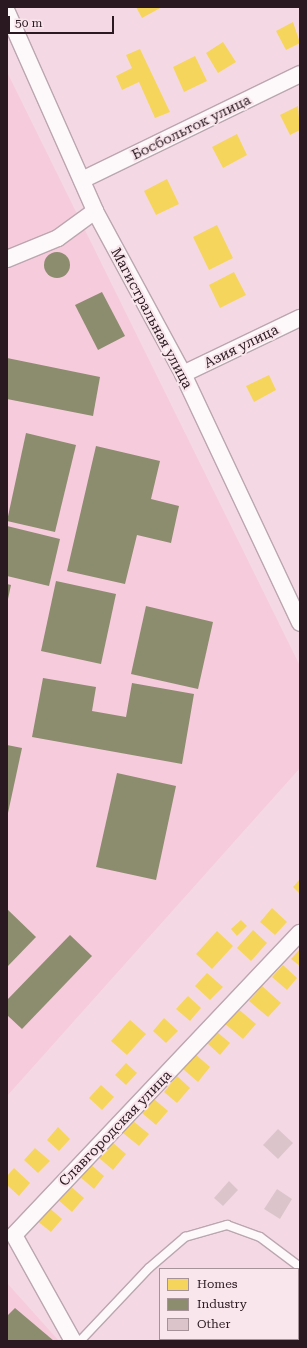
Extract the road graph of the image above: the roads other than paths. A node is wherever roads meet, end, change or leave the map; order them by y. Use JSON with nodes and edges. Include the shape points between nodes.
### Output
{"nodes":[{"id":1,"x":7,"y":12,"type":"edge"},
{"id":2,"x":300,"y":74,"type":"edge"},
{"id":3,"x":82,"y":180,"type":"junction"},
{"id":4,"x":95,"y":211,"type":"junction"},
{"id":5,"x":7,"y":259,"type":"edge"},
{"id":6,"x":300,"y":318,"type":"edge"},
{"id":7,"x":183,"y":374,"type":"junction"},
{"id":8,"x":300,"y":623,"type":"edge"},
{"id":9,"x":300,"y":934,"type":"edge"},
{"id":10,"x":300,"y":1267,"type":"edge"},
{"id":11,"x":73,"y":1341,"type":"edge"},
{"id":12,"x":80,"y":1341,"type":"edge"}],
"edges":[{"from":1,"to":3,"type":"street","name":"Магистральная улица"},
{"from":2,"to":3,"type":"street","name":"Босбольток улица"},
{"from":3,"to":4,"type":"street","name":"Магистральная улица"},
{"from":4,"to":5,"type":"street","via":[[58,238]]},
{"from":4,"to":7,"type":"street","name":"Магистральная улица"},
{"from":6,"to":7,"type":"street","name":"Азия улица"},
{"from":7,"to":8,"type":"street","name":"Магистральная улица"},
{"from":9,"to":11,"type":"street","name":"Славгородская улица","via":[[14,1234]]},
{"from":10,"to":12,"type":"lane","via":[[260,1237],[227,1225],[185,1237],[149,1268]]}]}
